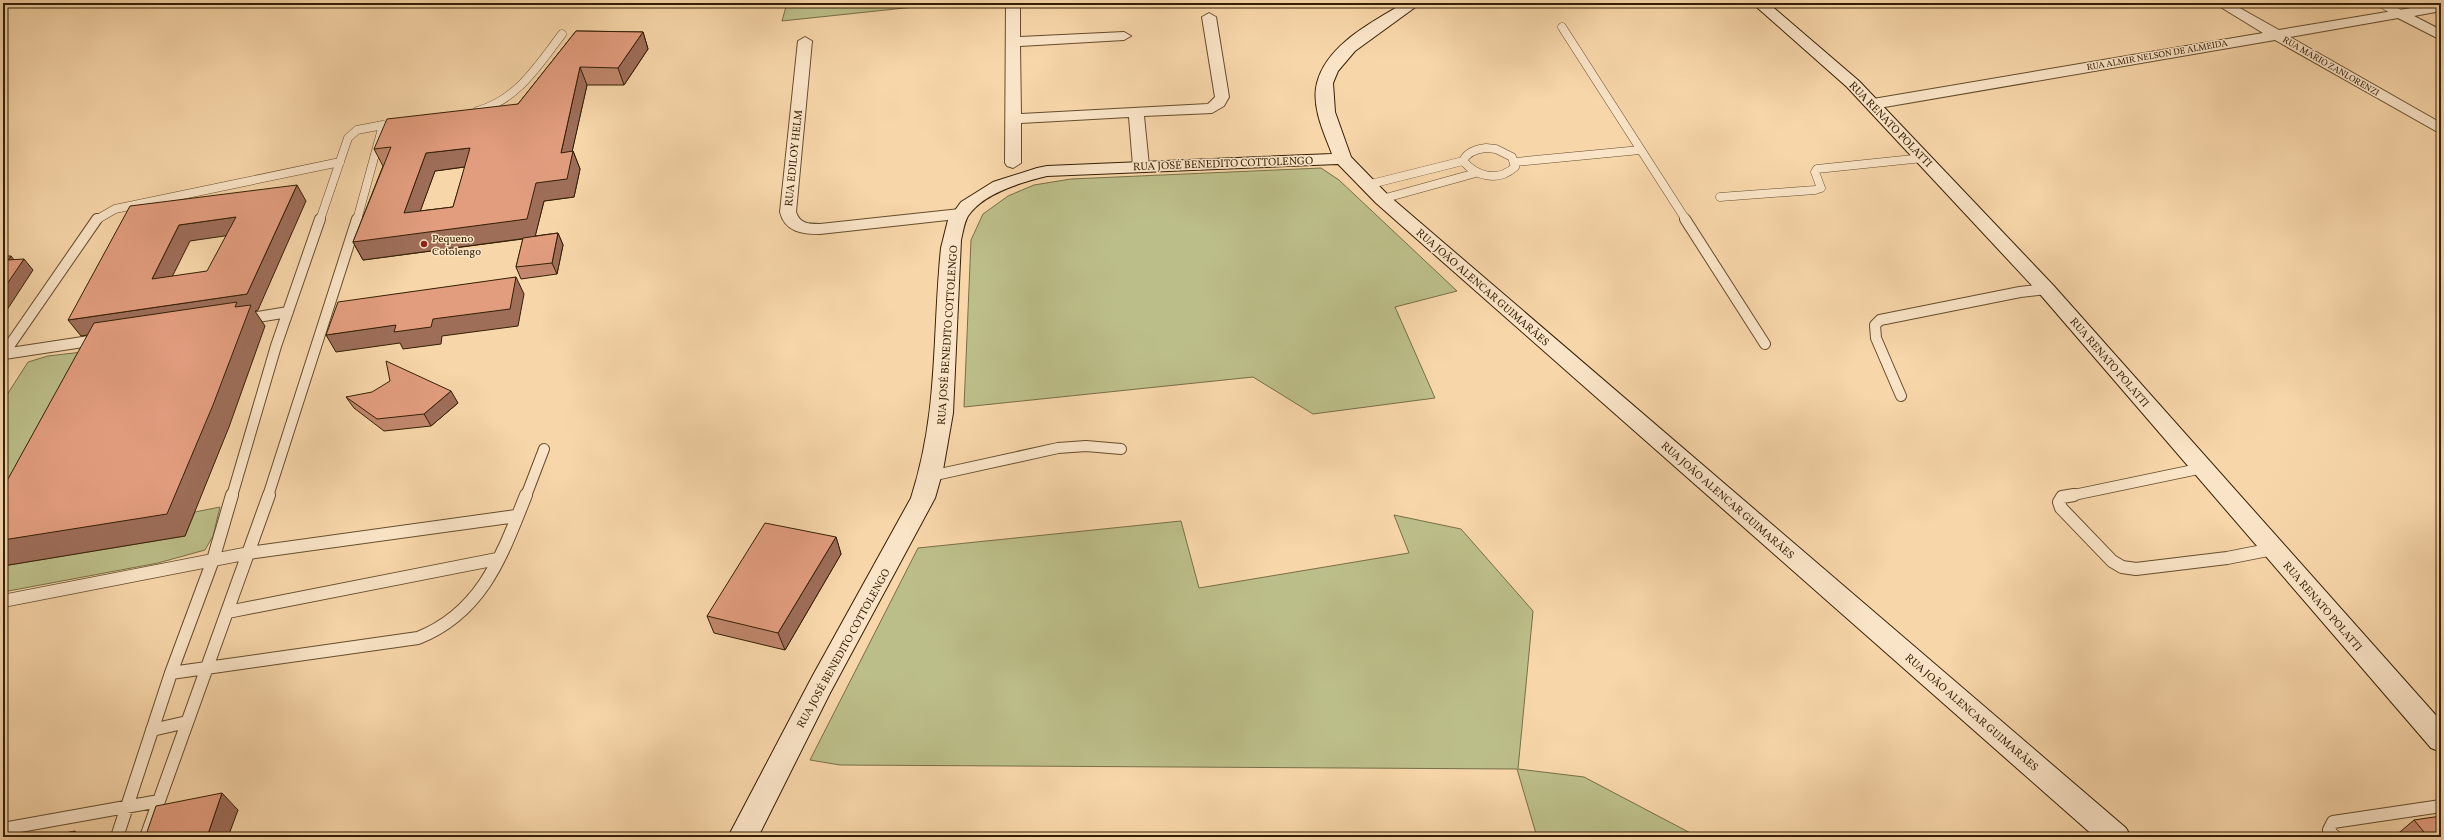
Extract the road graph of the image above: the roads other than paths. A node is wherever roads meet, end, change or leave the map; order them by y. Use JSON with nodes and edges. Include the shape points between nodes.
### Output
{"nodes":[{"id":1,"x":1013,"y":3,"type":"edge"},
{"id":2,"x":1414,"y":3,"type":"edge"},
{"id":3,"x":1760,"y":3,"type":"edge"},
{"id":4,"x":2221,"y":3,"type":"edge"},
{"id":5,"x":2381,"y":3,"type":"edge"},
{"id":6,"x":2441,"y":7,"type":"edge"},
{"id":7,"x":2400,"y":14,"type":"junction"},
{"id":8,"x":1210,"y":17,"type":"dead end"},
{"id":9,"x":1562,"y":28,"type":"dead end"},
{"id":10,"x":562,"y":34,"type":"dead end"},
{"id":11,"x":2277,"y":35,"type":"junction"},
{"id":12,"x":1124,"y":36,"type":"dead end"},
{"id":13,"x":2441,"y":36,"type":"edge"},
{"id":14,"x":805,"y":41,"type":"dead end"},
{"id":15,"x":1013,"y":42,"type":"junction"},
{"id":16,"x":1873,"y":104,"type":"junction"},
{"id":17,"x":1136,"y":112,"type":"junction"},
{"id":18,"x":466,"y":113,"type":"edge"},
{"id":19,"x":1013,"y":119,"type":"junction"},
{"id":20,"x":2441,"y":129,"type":"edge"},
{"id":21,"x":1640,"y":150,"type":"junction"},
{"id":22,"x":1923,"y":158,"type":"junction"},
{"id":23,"x":1343,"y":159,"type":"junction"},
{"id":24,"x":340,"y":162,"type":"junction"},
{"id":25,"x":1463,"y":162,"type":"junction"},
{"id":26,"x":1515,"y":162,"type":"junction"},
{"id":27,"x":1013,"y":163,"type":"dead end"},
{"id":28,"x":1141,"y":166,"type":"junction"},
{"id":29,"x":1476,"y":174,"type":"junction"},
{"id":30,"x":1374,"y":192,"type":"junction"},
{"id":31,"x":1720,"y":197,"type":"dead end"},
{"id":32,"x":960,"y":214,"type":"junction"},
{"id":33,"x":2046,"y":289,"type":"junction"},
{"id":34,"x":288,"y":312,"type":"junction"},
{"id":35,"x":233,"y":320,"type":"edge"},
{"id":36,"x":106,"y":339,"type":"edge"},
{"id":37,"x":1764,"y":344,"type":"dead end"},
{"id":38,"x":4,"y":354,"type":"edge"},
{"id":39,"x":1901,"y":396,"type":"dead end"},
{"id":40,"x":544,"y":449,"type":"dead end"},
{"id":41,"x":1121,"y":449,"type":"dead end"},
{"id":42,"x":2203,"y":468,"type":"junction"},
{"id":43,"x":931,"y":476,"type":"junction"},
{"id":44,"x":516,"y":516,"type":"junction"},
{"id":45,"x":2274,"y":549,"type":"junction"},
{"id":46,"x":249,"y":553,"type":"junction"},
{"id":47,"x":498,"y":559,"type":"junction"},
{"id":48,"x":213,"y":560,"type":"junction"},
{"id":49,"x":3,"y":601,"type":"edge"},
{"id":50,"x":228,"y":612,"type":"junction"},
{"id":51,"x":205,"y":668,"type":"junction"},
{"id":52,"x":171,"y":673,"type":"junction"},
{"id":53,"x":187,"y":722,"type":"junction"},
{"id":54,"x":152,"y":730,"type":"junction"},
{"id":55,"x":2441,"y":740,"type":"edge"},
{"id":56,"x":159,"y":801,"type":"junction"},
{"id":57,"x":2441,"y":806,"type":"edge"},
{"id":58,"x":125,"y":807,"type":"junction"},
{"id":59,"x":3,"y":829,"type":"edge"},
{"id":60,"x":117,"y":837,"type":"edge"},
{"id":61,"x":146,"y":837,"type":"edge"},
{"id":62,"x":743,"y":837,"type":"edge"},
{"id":63,"x":2116,"y":837,"type":"edge"},
{"id":64,"x":2335,"y":837,"type":"edge"}],
"edges":[{"from":1,"to":15,"type":"street"},
{"from":2,"to":23,"type":"main road","via":[[1348,48],[1329,70],[1324,98]]},
{"from":3,"to":16,"type":"main road","name":"RUA RENATO POLATTI"},
{"from":4,"to":11,"type":"street","name":"RUA MÁRIO ZANLORENZI"},
{"from":5,"to":7,"type":"lane"},
{"from":6,"to":7,"type":"street","name":"RUA ALMIR NELSON DE ALMEIDA"},
{"from":7,"to":11,"type":"street","name":"RUA ALMIR NELSON DE ALMEIDA"},
{"from":7,"to":13,"type":"street"},
{"from":8,"to":17,"type":"street","via":[[1222,97],[1219,103],[1212,108]]},
{"from":9,"to":21,"type":"lane"},
{"from":10,"to":18,"type":"lane","via":[[525,82],[503,103]]},
{"from":11,"to":16,"type":"street","name":"RUA ALMIR NELSON DE ALMEIDA"},
{"from":11,"to":20,"type":"street","name":"RUA MÁRIO ZANLORENZI"},
{"from":12,"to":15,"type":"street"},
{"from":14,"to":32,"type":"street","name":"RUA EDILOY HELM","via":[[788,212],[795,226],[820,229]]},
{"from":15,"to":19,"type":"street"},
{"from":16,"to":22,"type":"main road","name":"RUA RENATO POLATTI"},
{"from":17,"to":19,"type":"street"},
{"from":17,"to":28,"type":"street"},
{"from":19,"to":27,"type":"street"},
{"from":21,"to":26,"type":"lane"},
{"from":21,"to":37,"type":"lane"},
{"from":22,"to":31,"type":"lane","via":[[1817,169],[1815,172],[1821,188],[1815,190]]},
{"from":22,"to":33,"type":"main road","name":"RUA RENATO POLATTI"},
{"from":23,"to":28,"type":"main road","name":"RUA JOSÉ BENEDITO COTTOLENGO"},
{"from":23,"to":30,"type":"main road","name":"RUA JOÃO ALENCAR GUIMARÃES"},
{"from":24,"to":34,"type":"lane"},
{"from":24,"to":38,"type":"lane","via":[[115,209],[104,214],[86,232]]},
{"from":24,"to":46,"type":"lane","via":[[352,133],[366,127],[387,124]]},
{"from":25,"to":26,"type":"lane","via":[[1469,152],[1486,148],[1505,152]]},
{"from":25,"to":29,"type":"lane"},
{"from":25,"to":30,"type":"lane"},
{"from":26,"to":29,"type":"lane","via":[[1515,167],[1504,175],[1495,177]]},
{"from":28,"to":32,"type":"main road","name":"RUA JOSÉ BENEDITO COTTOLENGO","via":[[1066,169],[1031,174],[992,191]]},
{"from":29,"to":30,"type":"lane"},
{"from":30,"to":63,"type":"main road","name":"RUA JOÃO ALENCAR GUIMARÃES"},
{"from":32,"to":43,"type":"main road","name":"RUA JOSÉ BENEDITO COTTOLENGO","via":[[952,244],[942,417]]},
{"from":33,"to":39,"type":"lane","via":[[1880,320],[1875,325],[1876,338]]},
{"from":33,"to":42,"type":"main road","name":"RUA RENATO POLATTI"},
{"from":34,"to":35,"type":"lane"},
{"from":34,"to":48,"type":"lane"},
{"from":36,"to":38,"type":"lane"},
{"from":40,"to":44,"type":"lane"},
{"from":41,"to":43,"type":"lane","via":[[1086,446],[1058,448]]},
{"from":42,"to":45,"type":"main road","name":"RUA RENATO POLATTI"},
{"from":42,"to":45,"type":"lane","via":[[2062,497],[2059,502],[2061,508],[2112,561],[2122,567],[2136,569],[2227,558]]},
{"from":43,"to":62,"type":"main road","name":"RUA JOSÉ BENEDITO COTTOLENGO","via":[[913,519],[824,679]]},
{"from":44,"to":46,"type":"lane"},
{"from":44,"to":47,"type":"lane"},
{"from":45,"to":55,"type":"main road","name":"RUA RENATO POLATTI"},
{"from":46,"to":48,"type":"lane"},
{"from":46,"to":50,"type":"lane"},
{"from":47,"to":50,"type":"lane"},
{"from":47,"to":51,"type":"lane","via":[[473,602],[432,632],[418,638]]},
{"from":48,"to":49,"type":"lane"},
{"from":48,"to":52,"type":"lane"},
{"from":50,"to":51,"type":"lane"},
{"from":51,"to":52,"type":"lane"},
{"from":51,"to":53,"type":"lane"},
{"from":52,"to":54,"type":"lane"},
{"from":53,"to":54,"type":"lane"},
{"from":53,"to":56,"type":"lane"},
{"from":54,"to":58,"type":"lane"},
{"from":56,"to":58,"type":"lane"},
{"from":56,"to":61,"type":"lane"},
{"from":57,"to":64,"type":"lane","via":[[2333,822],[2329,830]]},
{"from":58,"to":59,"type":"lane"},
{"from":58,"to":60,"type":"lane"}]}
